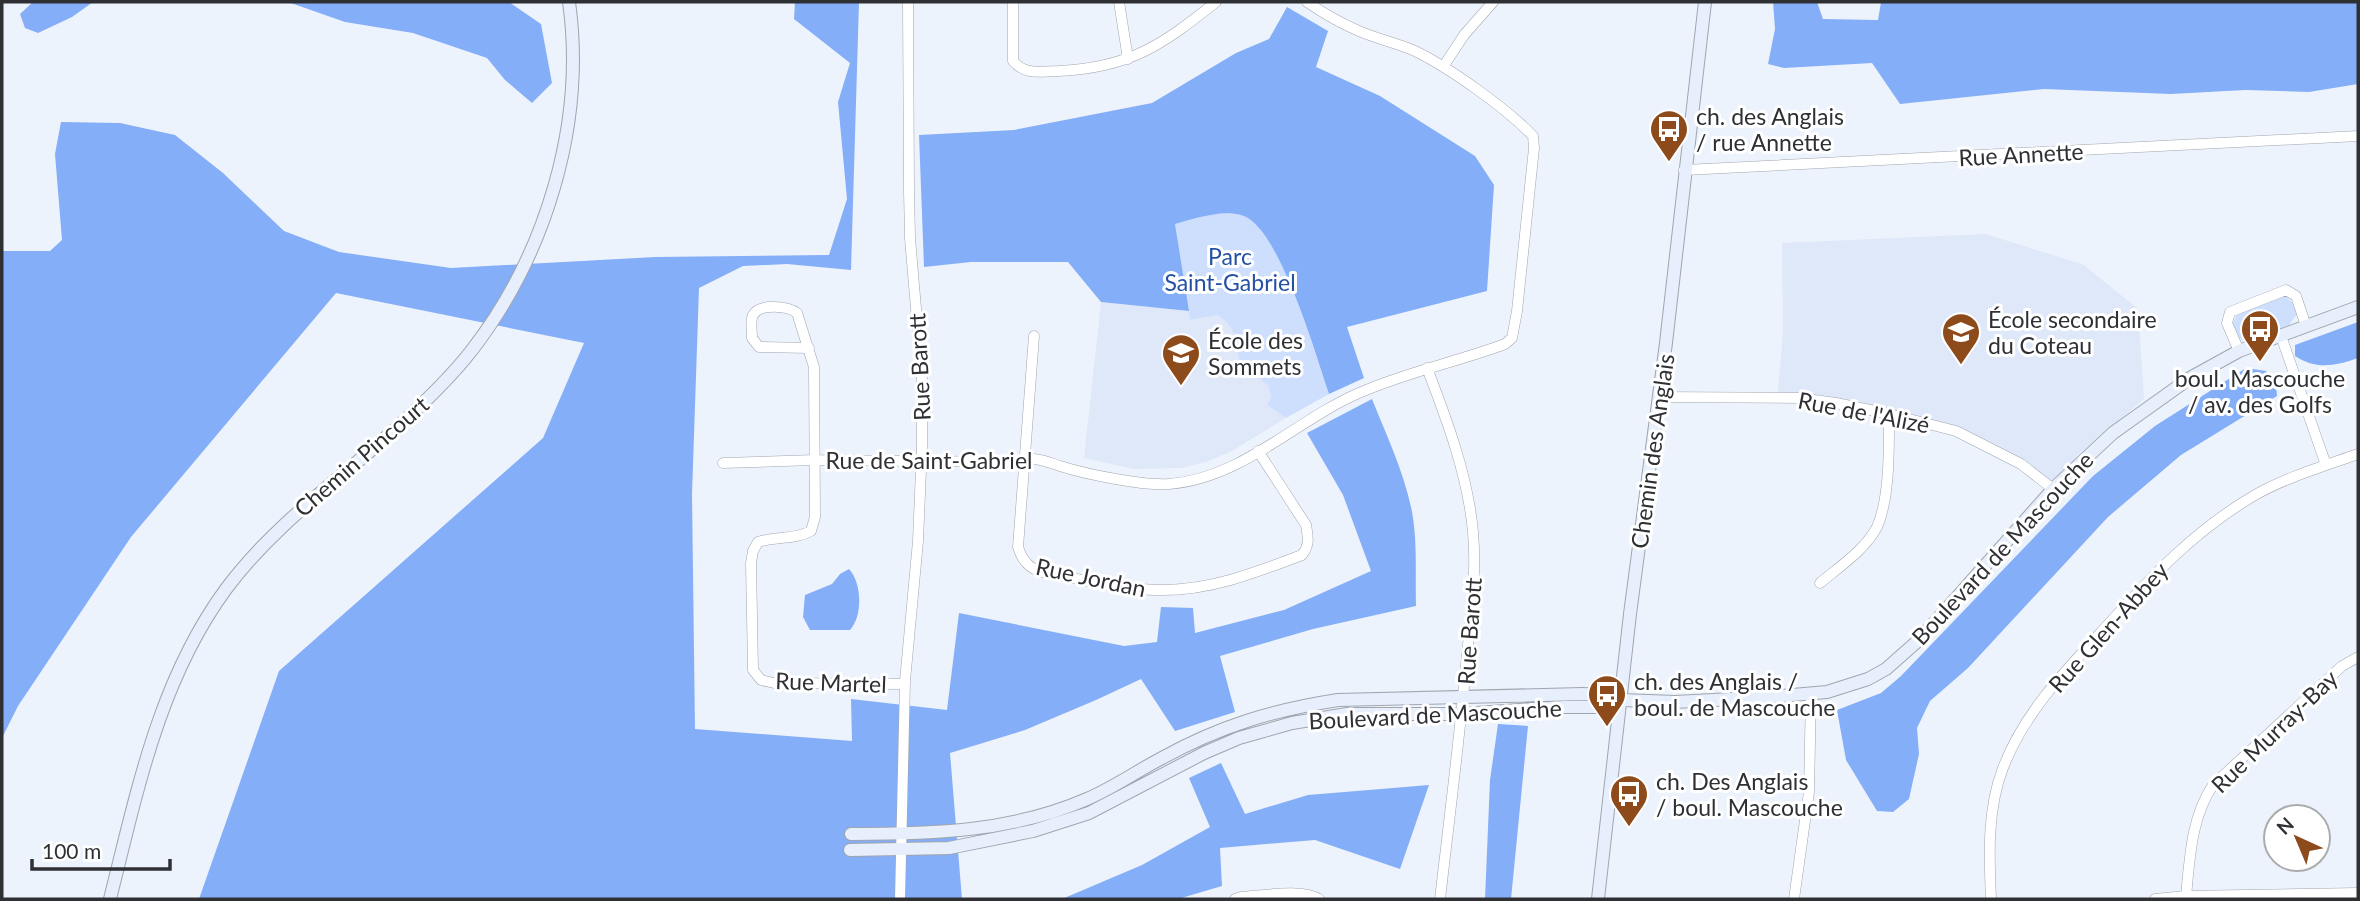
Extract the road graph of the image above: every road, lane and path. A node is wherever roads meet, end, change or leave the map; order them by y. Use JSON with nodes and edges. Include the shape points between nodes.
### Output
{"nodes":[{"id":1,"x":569,"y":2,"type":"edge"},
{"id":2,"x":908,"y":2,"type":"edge"},
{"id":3,"x":1013,"y":2,"type":"edge"},
{"id":4,"x":1119,"y":2,"type":"edge"},
{"id":5,"x":1216,"y":2,"type":"edge"},
{"id":6,"x":1307,"y":2,"type":"edge"},
{"id":7,"x":1493,"y":2,"type":"edge"},
{"id":8,"x":1705,"y":2,"type":"edge"},
{"id":9,"x":1128,"y":59,"type":"junction"},
{"id":10,"x":1444,"y":67,"type":"junction"},
{"id":11,"x":2358,"y":136,"type":"edge"},
{"id":12,"x":1684,"y":170,"type":"junction"},
{"id":13,"x":2358,"y":307,"type":"edge"},
{"id":14,"x":2306,"y":326,"type":"junction"},
{"id":15,"x":1034,"y":336,"type":"dead end"},
{"id":16,"x":2281,"y":336,"type":"junction"},
{"id":17,"x":809,"y":348,"type":"junction"},
{"id":18,"x":2239,"y":351,"type":"junction"},
{"id":19,"x":1427,"y":368,"type":"junction"},
{"id":20,"x":1658,"y":397,"type":"junction"},
{"id":21,"x":1889,"y":414,"type":"junction"},
{"id":22,"x":1258,"y":451,"type":"junction"},
{"id":23,"x":2358,"y":453,"type":"edge"},
{"id":24,"x":815,"y":460,"type":"junction"},
{"id":25,"x":922,"y":462,"type":"junction"},
{"id":26,"x":723,"y":463,"type":"dead end"},
{"id":27,"x":1025,"y":463,"type":"junction"},
{"id":28,"x":2326,"y":465,"type":"junction"},
{"id":29,"x":2053,"y":489,"type":"junction"},
{"id":30,"x":1819,"y":583,"type":"dead end"},
{"id":31,"x":2358,"y":657,"type":"edge"},
{"id":32,"x":905,"y":684,"type":"junction"},
{"id":33,"x":1811,"y":693,"type":"junction"},
{"id":34,"x":1463,"y":698,"type":"junction"},
{"id":35,"x":1622,"y":700,"type":"junction"},
{"id":36,"x":1462,"y":714,"type":"junction"},
{"id":37,"x":850,"y":834,"type":"dead end"},
{"id":38,"x":902,"y":834,"type":"junction"},
{"id":39,"x":902,"y":849,"type":"junction"},
{"id":40,"x":850,"y":850,"type":"dead end"},
{"id":41,"x":2358,"y":893,"type":"edge"},
{"id":42,"x":2186,"y":896,"type":"junction"},
{"id":43,"x":110,"y":899,"type":"edge"},
{"id":44,"x":900,"y":899,"type":"edge"},
{"id":45,"x":1235,"y":899,"type":"edge"},
{"id":46,"x":1319,"y":899,"type":"edge"},
{"id":47,"x":1440,"y":899,"type":"edge"},
{"id":48,"x":1598,"y":899,"type":"edge"},
{"id":49,"x":1794,"y":899,"type":"edge"},
{"id":50,"x":1991,"y":899,"type":"edge"},
{"id":51,"x":2155,"y":899,"type":"edge"}],
"edges":[{"from":1,"to":43,"type":"street","name":"Chemin Pincourt","via":[[570,100],[564,142],[542,222],[519,275],[455,370],[396,428],[279,528],[247,562],[200,627],[156,726]]},
{"from":2,"to":25,"type":"street","name":"Rue Barott","via":[[910,238],[922,379]]},
{"from":3,"to":9,"type":"street","via":[[1013,61],[1021,69],[1089,70]]},
{"from":4,"to":9,"type":"street"},
{"from":5,"to":9,"type":"street","via":[[1170,38]]},
{"from":6,"to":10,"type":"street","name":"Rue de Saint-Gabriel","via":[[1360,32]]},
{"from":7,"to":10,"type":"street"},
{"from":8,"to":12,"type":"street","name":"Chemin des Anglais"},
{"from":10,"to":19,"type":"street","name":"Rue de Saint-Gabriel","via":[[1519,122],[1533,136],[1534,148],[1512,338],[1486,351]]},
{"from":11,"to":12,"type":"street","name":"Rue Annette"},
{"from":12,"to":20,"type":"street","name":"Chemin des Anglais"},
{"from":13,"to":14,"type":"street","name":"Boulevard de Mascouche"},
{"from":14,"to":16,"type":"street","name":"Boulevard de Mascouche"},
{"from":14,"to":18,"type":"street","via":[[2296,296],[2286,290],[2230,312],[2227,323]]},
{"from":15,"to":27,"type":"street"},
{"from":16,"to":18,"type":"street","name":"Boulevard de Mascouche"},
{"from":16,"to":28,"type":"street"},
{"from":17,"to":17,"type":"street","name":"Rue Martel","via":[[797,313],[791,309],[754,313],[752,338],[760,347]]},
{"from":17,"to":24,"type":"street","name":"Rue Martel","via":[[814,367]]},
{"from":18,"to":29,"type":"street","name":"Boulevard de Mascouche","via":[[2121,426]]},
{"from":19,"to":22,"type":"street","name":"Rue de Saint-Gabriel","via":[[1335,404]]},
{"from":19,"to":34,"type":"street","name":"Rue Barott","via":[[1449,428],[1473,532],[1473,597]]},
{"from":20,"to":21,"type":"street","name":"Rue de l'Alizé","via":[[1798,398]]},
{"from":20,"to":35,"type":"street","name":"Chemin des Anglais"},
{"from":21,"to":29,"type":"street","name":"Rue de l'Alizé","via":[[1956,431],[2021,464]]},
{"from":21,"to":30,"type":"street","via":[[1884,498],[1877,527],[1856,553]]},
{"from":22,"to":27,"type":"street","name":"Rue de Saint-Gabriel","via":[[1212,474],[1167,484],[1126,480],[1041,460]]},
{"from":22,"to":27,"type":"street","name":"Rue Jordan","via":[[1306,525],[1308,548],[1302,555],[1249,575],[1204,587],[1164,590],[1119,587],[1032,569],[1021,559]]},
{"from":23,"to":28,"type":"street","name":"Rue Glen-Abbey"},
{"from":24,"to":25,"type":"street","name":"Rue de Saint-Gabriel"},
{"from":24,"to":26,"type":"street","name":"Rue de Saint-Gabriel"},
{"from":24,"to":32,"type":"street","name":"Rue Martel","via":[[811,531],[801,537],[769,538],[758,542],[753,551],[753,670],[761,680],[774,683]]},
{"from":25,"to":27,"type":"street","name":"Rue de Saint-Gabriel"},
{"from":25,"to":32,"type":"street","name":"Rue Barott"},
{"from":28,"to":50,"type":"street","name":"Rue Glen-Abbey","via":[[2256,495],[2184,545],[2065,671],[2021,727],[2002,770],[1993,808]]},
{"from":29,"to":33,"type":"street","name":"Boulevard de Mascouche","via":[[1903,655],[1847,688]]},
{"from":31,"to":42,"type":"street","name":"Rue Murray-Bay","via":[[2342,666],[2213,785],[2197,816]]},
{"from":32,"to":38,"type":"street","name":"Rue Barott"},
{"from":33,"to":35,"type":"street","name":"Boulevard de Mascouche","via":[[1707,702]]},
{"from":33,"to":49,"type":"street","via":[[1809,792]]},
{"from":34,"to":35,"type":"street","name":"Boulevard de Mascouche","via":[[1582,694]]},
{"from":34,"to":36,"type":"street","name":"Rue Barott"},
{"from":34,"to":38,"type":"street","name":"Boulevard de Mascouche","via":[[1338,700],[1265,714],[1198,740],[1062,808],[986,828]]},
{"from":35,"to":36,"type":"street","name":"Boulevard de Mascouche","via":[[1608,707]]},
{"from":35,"to":48,"type":"street","name":"Chemin des Anglais"},
{"from":36,"to":39,"type":"street","name":"Boulevard de Mascouche","via":[[1347,715],[1274,727],[1206,752],[1073,819],[977,844]]},
{"from":36,"to":47,"type":"street","name":"Rue Barott"},
{"from":37,"to":38,"type":"street","name":"Boulevard de Mascouche"},
{"from":38,"to":39,"type":"street","name":"Rue Barott"},
{"from":39,"to":40,"type":"street","name":"Boulevard de Mascouche"},
{"from":39,"to":44,"type":"street","name":"Rue Barott"},
{"from":41,"to":42,"type":"street"},
{"from":42,"to":51,"type":"street"},
{"from":45,"to":46,"type":"street","via":[[1294,894]]}]}
